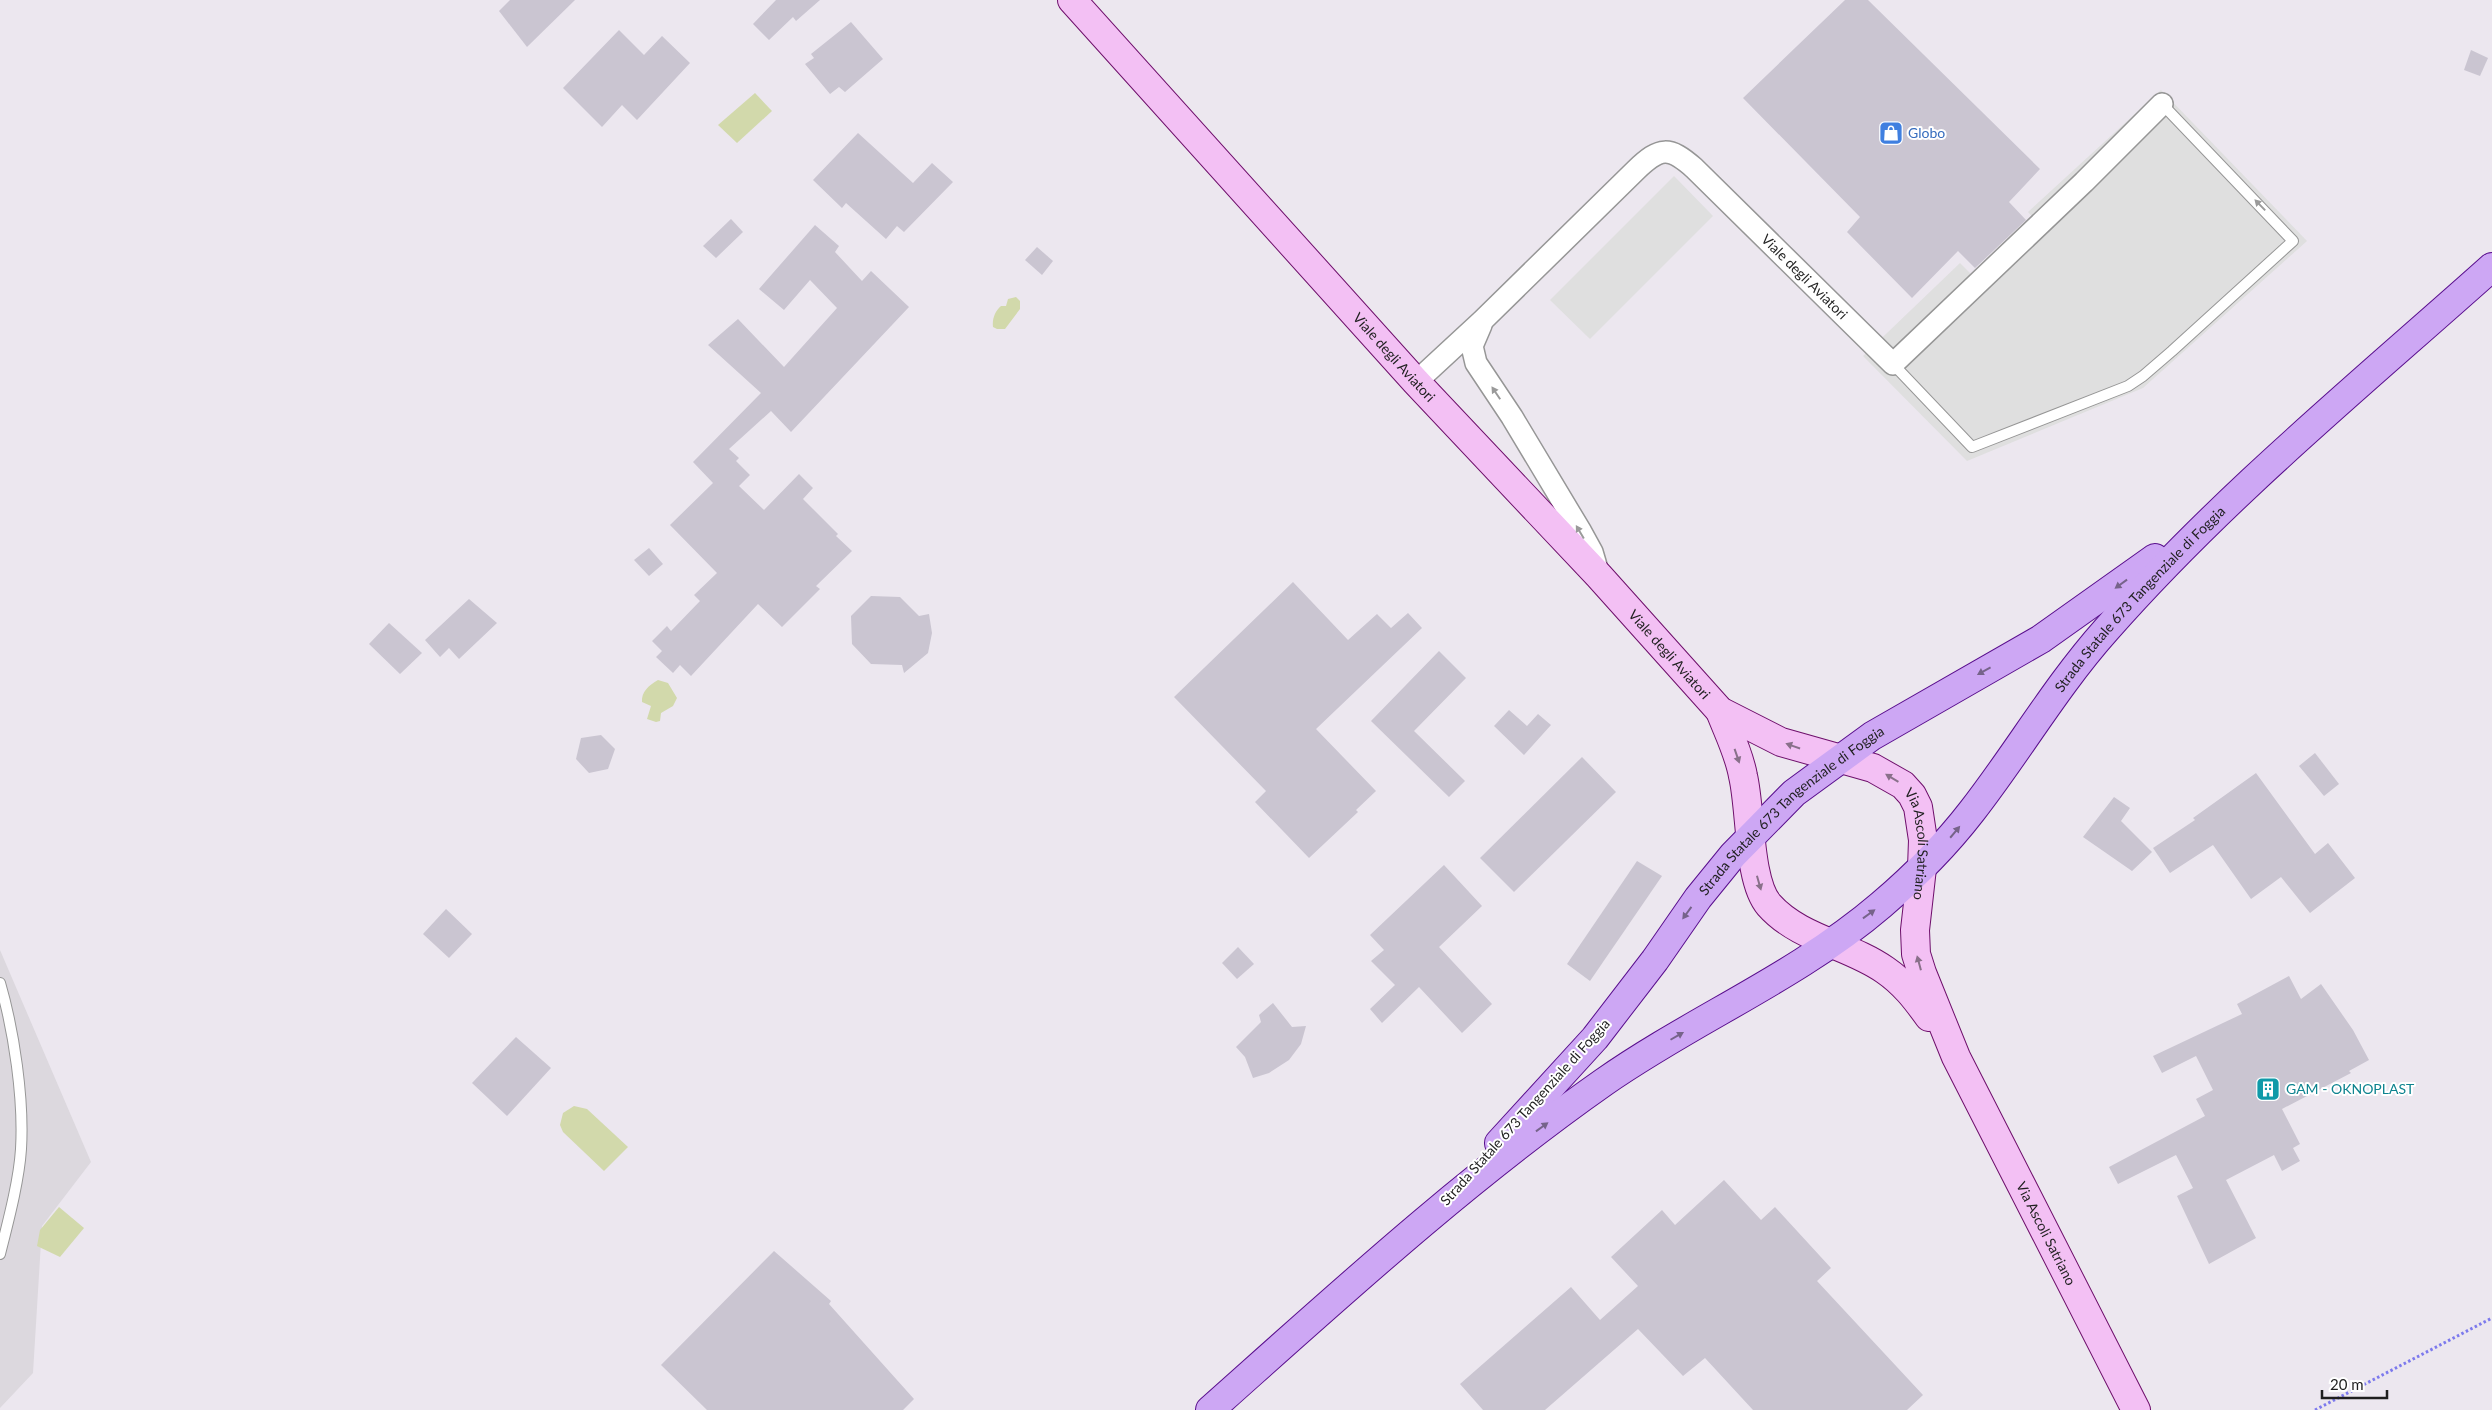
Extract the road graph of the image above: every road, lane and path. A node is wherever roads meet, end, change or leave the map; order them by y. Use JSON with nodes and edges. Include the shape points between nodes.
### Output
{"nodes":[{"id":1,"x":1072,"y":0,"type":"edge"},
{"id":2,"x":2162,"y":104,"type":"joint"},
{"id":3,"x":2492,"y":267,"type":"edge"},
{"id":4,"x":1482,"y":322,"type":"junction"},
{"id":5,"x":1892,"y":364,"type":"junction"},
{"id":6,"x":1416,"y":382,"type":"junction"},
{"id":7,"x":2229,"y":501,"type":"junction"},
{"id":8,"x":1599,"y":576,"type":"junction"},
{"id":9,"x":1720,"y":711,"type":"junction"},
{"id":10,"x":1840,"y":758,"type":"junction"},
{"id":11,"x":1751,"y":835,"type":"junction"},
{"id":12,"x":1922,"y":868,"type":"junction"},
{"id":13,"x":1830,"y":943,"type":"junction"},
{"id":14,"x":0,"y":983,"type":"edge"},
{"id":15,"x":1956,"y":1057,"type":"junction"},
{"id":16,"x":1435,"y":1211,"type":"junction"},
{"id":17,"x":0,"y":1254,"type":"edge"},
{"id":18,"x":2492,"y":1318,"type":"edge"},
{"id":19,"x":1210,"y":1410,"type":"edge"},
{"id":20,"x":2136,"y":1410,"type":"edge"},
{"id":21,"x":2315,"y":1410,"type":"edge"}],
"edges":[{"from":1,"to":6,"type":"main road","name":"Viale degli Aviatori"},
{"from":2,"to":5,"type":"street"},
{"from":5,"to":2,"type":"lane","one_way":true,"via":[[1972,447],[2128,386],[2172,351],[2294,240]]},
{"from":3,"to":7,"type":"main road","name":"Strada Statale 673 Tangenziale di Foggia"},
{"from":4,"to":5,"type":"street","name":"Viale degli Aviatori","via":[[1636,170],[1666,150],[1674,152],[1694,168]]},
{"from":4,"to":6,"type":"street"},
{"from":8,"to":4,"type":"street","one_way":true,"via":[[1592,552],[1581,532],[1476,363],[1472,346]]},
{"from":6,"to":8,"type":"main road","name":"Viale degli Aviatori"},
{"from":7,"to":10,"type":"main road","name":"Strada Statale 673 Tangenziale di Foggia","one_way":true,"via":[[2081,612]]},
{"from":12,"to":7,"type":"main road","name":"Strada Statale 673 Tangenziale di Foggia","one_way":true,"via":[[1975,807],[2088,651]]},
{"from":8,"to":9,"type":"main road","name":"Viale degli Aviatori"},
{"from":10,"to":9,"type":"main road","name":"Viale degli Aviatori","one_way":true,"via":[[1781,742]]},
{"from":9,"to":11,"type":"main road","name":"Viale degli Aviatori","one_way":true,"via":[[1743,774]]},
{"from":10,"to":11,"type":"main road","name":"Strada Statale 673 Tangenziale di Foggia","via":[[1794,793]]},
{"from":12,"to":10,"type":"main road","name":"Via Ascoli Satriano","one_way":true,"via":[[1922,822],[1912,795],[1889,776]]},
{"from":11,"to":13,"type":"main road","name":"Via Ascoli Satriano","one_way":true,"via":[[1759,886],[1768,905],[1788,922]]},
{"from":11,"to":16,"type":"main road","name":"Strada Statale 673 Tangenziale di Foggia","one_way":true,"via":[[1704,891],[1595,1038]]},
{"from":13,"to":12,"type":"main road","name":"Strada Statale 673 Tangenziale di Foggia","one_way":true,"via":[[1878,908]]},
{"from":15,"to":12,"type":"main road","name":"Via Ascoli Satriano","one_way":true,"via":[[1916,954],[1916,905]]},
{"from":13,"to":15,"type":"main road","name":"Via Ascoli Satriano","via":[[1884,968],[1902,982]]},
{"from":16,"to":13,"type":"main road","name":"Strada Statale 673 Tangenziale di Foggia","one_way":true,"via":[[1612,1077],[1769,985]]},
{"from":14,"to":17,"type":"lane","via":[[9,1012],[18,1080],[21,1150]]},
{"from":15,"to":20,"type":"main road","name":"Via Ascoli Satriano"},
{"from":16,"to":19,"type":"main road","name":"Strada Statale 673 Tangenziale di Foggia"},
{"from":18,"to":21,"type":"path"}]}
